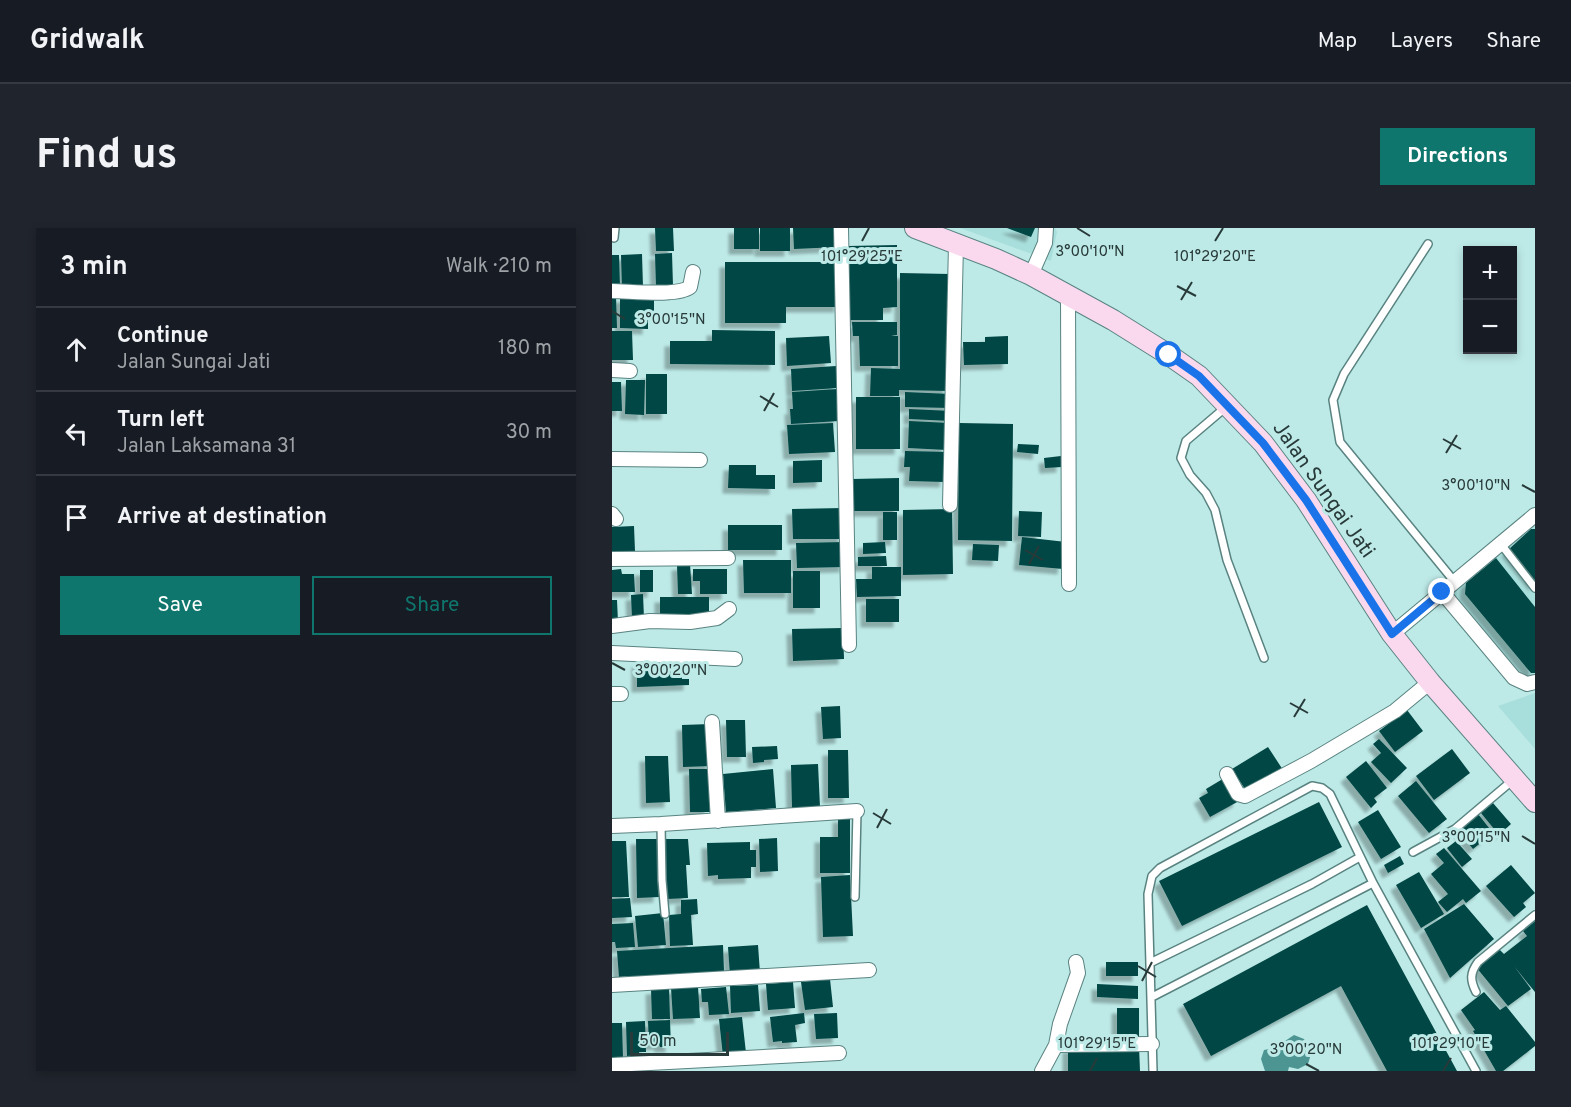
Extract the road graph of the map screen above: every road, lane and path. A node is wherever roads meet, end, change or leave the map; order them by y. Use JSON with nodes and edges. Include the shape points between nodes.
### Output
{"nodes":[{"id":1,"x":615,"y":228,"type":"edge"},
{"id":2,"x":841,"y":228,"type":"edge"},
{"id":3,"x":1046,"y":228,"type":"edge"},
{"id":4,"x":920,"y":229,"type":"edge"},
{"id":5,"x":614,"y":238,"type":"dead end"},
{"id":6,"x":956,"y":244,"type":"junction"},
{"id":7,"x":1428,"y":244,"type":"dead end"},
{"id":8,"x":693,"y":272,"type":"dead end"},
{"id":9,"x":1031,"y":275,"type":"junction"},
{"id":10,"x":612,"y":291,"type":"edge"},
{"id":11,"x":1068,"y":295,"type":"junction"},
{"id":12,"x":612,"y":370,"type":"edge"},
{"id":13,"x":630,"y":371,"type":"dead end"},
{"id":14,"x":1228,"y":405,"type":"junction"},
{"id":15,"x":612,"y":459,"type":"edge"},
{"id":16,"x":700,"y":460,"type":"dead end"},
{"id":17,"x":950,"y":505,"type":"dead end"},
{"id":18,"x":1535,"y":515,"type":"edge"},
{"id":19,"x":1500,"y":543,"type":"junction"},
{"id":20,"x":728,"y":558,"type":"dead end"},
{"id":21,"x":612,"y":559,"type":"edge"},
{"id":22,"x":1454,"y":581,"type":"junction"},
{"id":23,"x":1070,"y":584,"type":"dead end"},
{"id":24,"x":1535,"y":588,"type":"edge"},
{"id":25,"x":1442,"y":592,"type":"junction"},
{"id":26,"x":729,"y":609,"type":"dead end"},
{"id":27,"x":612,"y":626,"type":"edge"},
{"id":28,"x":1392,"y":634,"type":"junction"},
{"id":29,"x":849,"y":645,"type":"dead end"},
{"id":30,"x":612,"y":653,"type":"edge"},
{"id":31,"x":1264,"y":658,"type":"dead end"},
{"id":32,"x":735,"y":659,"type":"dead end"},
{"id":33,"x":1430,"y":682,"type":"junction"},
{"id":34,"x":1535,"y":682,"type":"edge"},
{"id":35,"x":712,"y":722,"type":"dead end"},
{"id":36,"x":1227,"y":774,"type":"dead end"},
{"id":37,"x":1514,"y":779,"type":"junction"},
{"id":38,"x":1535,"y":802,"type":"edge"},
{"id":39,"x":857,"y":811,"type":"joint"},
{"id":40,"x":718,"y":820,"type":"junction"},
{"id":41,"x":661,"y":824,"type":"junction"},
{"id":42,"x":612,"y":826,"type":"edge"},
{"id":43,"x":1413,"y":852,"type":"dead end"},
{"id":44,"x":1360,"y":857,"type":"junction"},
{"id":45,"x":1373,"y":883,"type":"junction"},
{"id":46,"x":855,"y":897,"type":"dead end"},
{"id":47,"x":665,"y":914,"type":"dead end"},
{"id":48,"x":1535,"y":915,"type":"edge"},
{"id":49,"x":1076,"y":962,"type":"dead end"},
{"id":50,"x":1150,"y":963,"type":"junction"},
{"id":51,"x":869,"y":970,"type":"dead end"},
{"id":52,"x":612,"y":986,"type":"edge"},
{"id":53,"x":1476,"y":992,"type":"dead end"},
{"id":54,"x":1152,"y":997,"type":"junction"},
{"id":55,"x":1152,"y":1044,"type":"junction"},
{"id":56,"x":1056,"y":1045,"type":"junction"},
{"id":57,"x":839,"y":1053,"type":"dead end"},
{"id":58,"x":612,"y":1065,"type":"edge"},
{"id":59,"x":1042,"y":1071,"type":"edge"},
{"id":60,"x":1153,"y":1071,"type":"edge"},
{"id":61,"x":1476,"y":1071,"type":"edge"}],
"edges":[{"from":1,"to":5,"type":"lane"},
{"from":2,"to":29,"type":"street"},
{"from":3,"to":9,"type":"street","via":[[1045,243]]},
{"from":4,"to":6,"type":"main road","name":"Jalan Sungai Jati"},
{"from":6,"to":9,"type":"main road","name":"Jalan Sungai Jati"},
{"from":6,"to":17,"type":"street"},
{"from":7,"to":22,"type":"lane","via":[[1344,374],[1333,400],[1340,442]]},
{"from":8,"to":10,"type":"street","via":[[690,287],[684,291]]},
{"from":9,"to":11,"type":"main road","name":"Jalan Sungai Jati"},
{"from":11,"to":14,"type":"main road","name":"Jalan Sungai Jati","via":[[1169,355],[1199,376]]},
{"from":11,"to":23,"type":"street"},
{"from":12,"to":13,"type":"street"},
{"from":14,"to":28,"type":"main road","name":"Jalan Sungai Jati","via":[[1306,500]]},
{"from":14,"to":31,"type":"lane","via":[[1186,441],[1181,458],[1215,510],[1227,560]]},
{"from":15,"to":16,"type":"street"},
{"from":18,"to":19,"type":"street"},
{"from":19,"to":22,"type":"street"},
{"from":19,"to":24,"type":"lane"},
{"from":20,"to":21,"type":"street"},
{"from":22,"to":25,"type":"street"},
{"from":25,"to":28,"type":"street"},
{"from":25,"to":34,"type":"street","via":[[1514,678],[1527,684]]},
{"from":26,"to":27,"type":"street","via":[[717,618],[690,622],[650,621]]},
{"from":28,"to":33,"type":"main road","name":"Jalan Sungai Jati"},
{"from":30,"to":32,"type":"street"},
{"from":33,"to":36,"type":"street","via":[[1395,711],[1245,796],[1238,794]]},
{"from":33,"to":37,"type":"main road","name":"Jalan Sungai Jati"},
{"from":35,"to":40,"type":"street"},
{"from":37,"to":38,"type":"main road","name":"Jalan Sungai Jati"},
{"from":37,"to":43,"type":"lane","via":[[1455,829]]},
{"from":39,"to":40,"type":"street"},
{"from":39,"to":46,"type":"lane"},
{"from":40,"to":41,"type":"street"},
{"from":41,"to":42,"type":"street"},
{"from":41,"to":47,"type":"lane"},
{"from":44,"to":45,"type":"lane"},
{"from":44,"to":50,"type":"lane"},
{"from":44,"to":50,"type":"lane","via":[[1330,794],[1312,786],[1160,868],[1152,876],[1148,894]]},
{"from":45,"to":54,"type":"lane"},
{"from":45,"to":61,"type":"lane"},
{"from":48,"to":53,"type":"lane","via":[[1478,962],[1470,977]]},
{"from":49,"to":56,"type":"street","via":[[1078,973]]},
{"from":50,"to":54,"type":"lane"},
{"from":51,"to":52,"type":"street"},
{"from":54,"to":55,"type":"lane"},
{"from":55,"to":56,"type":"street"},
{"from":55,"to":60,"type":"lane"},
{"from":56,"to":59,"type":"street"},
{"from":57,"to":58,"type":"street"}]}
